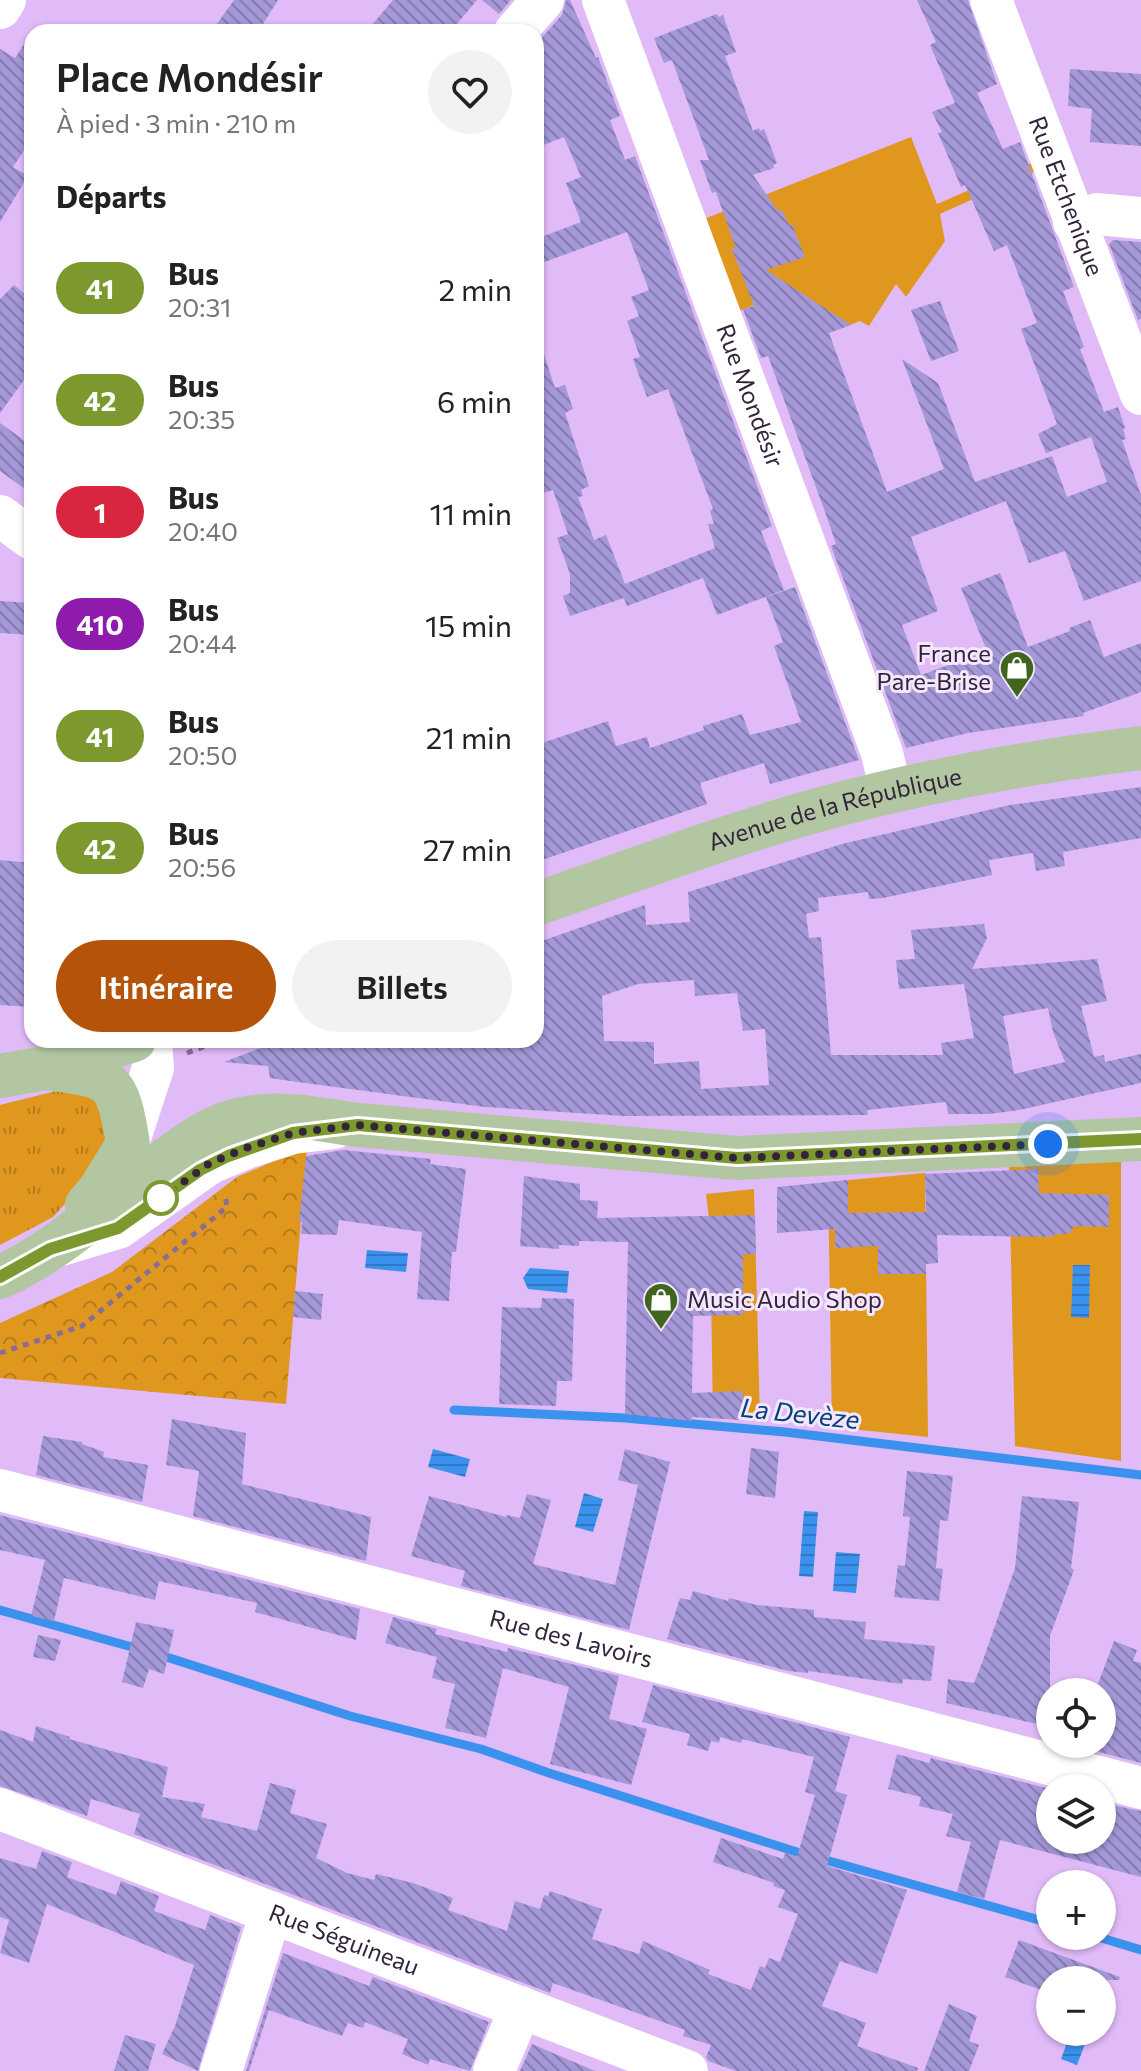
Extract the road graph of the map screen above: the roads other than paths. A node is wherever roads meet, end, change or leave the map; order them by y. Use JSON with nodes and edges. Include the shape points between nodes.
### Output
{"nodes":[{"id":1,"x":5,"y":0,"type":"edge"},
{"id":2,"x":543,"y":0,"type":"edge"},
{"id":3,"x":603,"y":0,"type":"edge"},
{"id":4,"x":991,"y":0,"type":"edge"},
{"id":5,"x":0,"y":8,"type":"edge"},
{"id":6,"x":522,"y":24,"type":"edge"},
{"id":7,"x":1141,"y":218,"type":"edge"},
{"id":8,"x":1074,"y":222,"type":"junction"},
{"id":9,"x":1141,"y":394,"type":"edge"},
{"id":10,"x":0,"y":516,"type":"edge"},
{"id":11,"x":24,"y":533,"type":"edge"},
{"id":12,"x":1141,"y":748,"type":"edge"},
{"id":13,"x":891,"y":792,"type":"junction"},
{"id":14,"x":544,"y":901,"type":"edge"},
{"id":15,"x":109,"y":1048,"type":"edge"},
{"id":16,"x":152,"y":1048,"type":"edge"},
{"id":17,"x":45,"y":1068,"type":"junction"},
{"id":18,"x":0,"y":1076,"type":"edge"},
{"id":19,"x":1141,"y":1139,"type":"edge"},
{"id":20,"x":128,"y":1144,"type":"junction"},
{"id":21,"x":50,"y":1249,"type":"junction"},
{"id":22,"x":0,"y":1277,"type":"edge"},
{"id":23,"x":0,"y":1490,"type":"edge"},
{"id":24,"x":1141,"y":1788,"type":"edge"},
{"id":25,"x":0,"y":1809,"type":"edge"},
{"id":26,"x":271,"y":1912,"type":"junction"},
{"id":27,"x":521,"y":2007,"type":"junction"},
{"id":28,"x":221,"y":2071,"type":"edge"},
{"id":29,"x":494,"y":2071,"type":"edge"},
{"id":30,"x":687,"y":2071,"type":"edge"}],
"edges":[{"from":1,"to":5,"type":"street"},
{"from":2,"to":6,"type":"street"},
{"from":3,"to":13,"type":"street","name":"Rue Mondésir","via":[[882,753]]},
{"from":4,"to":8,"type":"street","name":"Rue Etchenique"},
{"from":7,"to":8,"type":"street","via":[[1097,214]]},
{"from":8,"to":9,"type":"street","name":"Rue Etchenique"},
{"from":10,"to":11,"type":"street"},
{"from":12,"to":13,"type":"main road","name":"Avenue de la République","via":[[972,773]]},
{"from":13,"to":14,"type":"main road","name":"Avenue de la République","via":[[756,828]]},
{"from":15,"to":17,"type":"main road"},
{"from":16,"to":20,"type":"street","via":[[153,1068]]},
{"from":17,"to":18,"type":"main road"},
{"from":17,"to":20,"type":"main road","via":[[91,1074],[108,1082],[121,1106]]},
{"from":19,"to":21,"type":"main road","via":[[737,1158],[300,1117],[248,1117],[186,1144]]},
{"from":20,"to":21,"type":"main road","via":[[99,1191]]},
{"from":21,"to":22,"type":"main road"},
{"from":23,"to":24,"type":"street","name":"Rue des Lavoirs"},
{"from":25,"to":26,"type":"street","name":"Rue Séguineau"},
{"from":26,"to":27,"type":"street","name":"Rue Séguineau"},
{"from":26,"to":28,"type":"street"},
{"from":27,"to":29,"type":"street"},
{"from":27,"to":30,"type":"street","name":"Rue Séguineau"}]}
